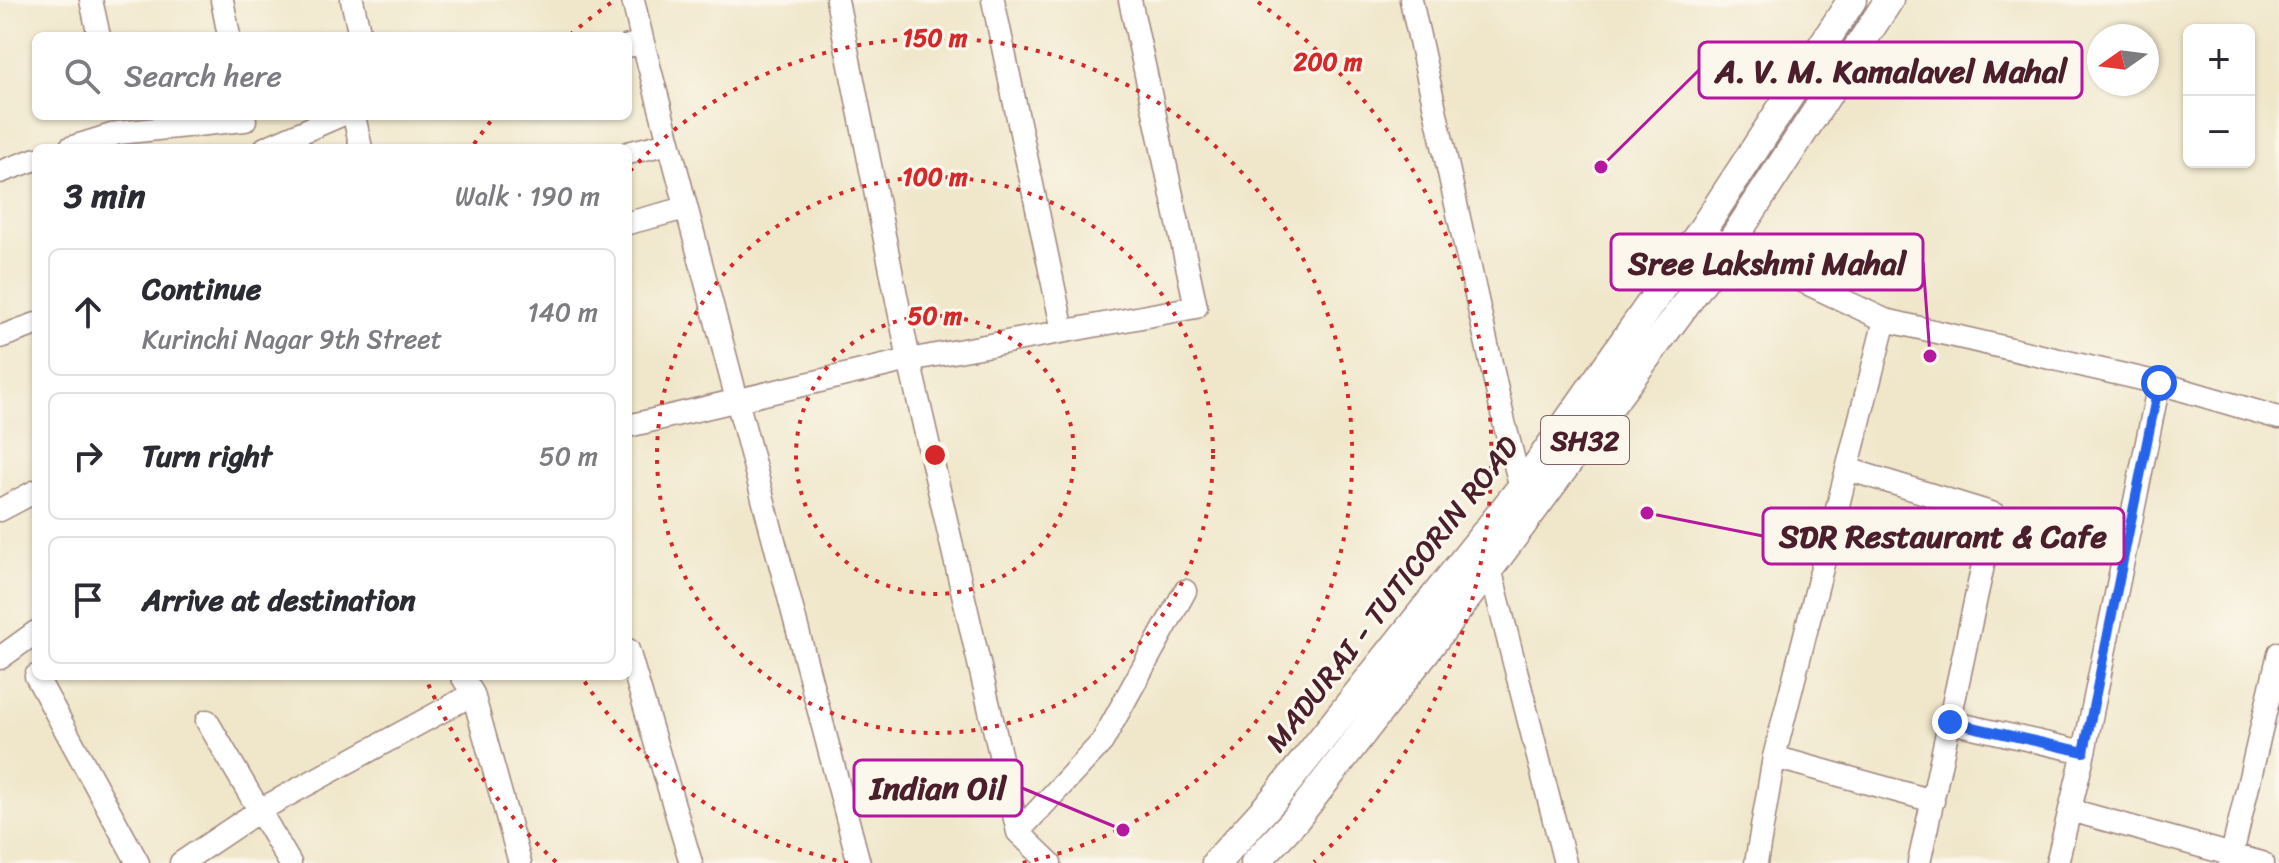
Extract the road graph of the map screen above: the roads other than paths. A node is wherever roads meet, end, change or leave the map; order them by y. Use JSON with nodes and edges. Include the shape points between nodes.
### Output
{"nodes":[{"id":1,"x":91,"y":0,"type":"edge"},
{"id":2,"x":222,"y":0,"type":"edge"},
{"id":3,"x":352,"y":0,"type":"edge"},
{"id":4,"x":633,"y":0,"type":"edge"},
{"id":5,"x":837,"y":0,"type":"edge"},
{"id":6,"x":993,"y":0,"type":"edge"},
{"id":7,"x":1130,"y":0,"type":"edge"},
{"id":8,"x":1411,"y":0,"type":"edge"},
{"id":9,"x":1852,"y":0,"type":"edge"},
{"id":10,"x":1889,"y":0,"type":"edge"},
{"id":11,"x":98,"y":32,"type":"edge"},
{"id":12,"x":228,"y":32,"type":"edge"},
{"id":13,"x":359,"y":32,"type":"edge"},
{"id":14,"x":636,"y":44,"type":"edge"},
{"id":15,"x":202,"y":120,"type":"edge"},
{"id":16,"x":246,"y":120,"type":"edge"},
{"id":17,"x":330,"y":120,"type":"edge"},
{"id":18,"x":355,"y":120,"type":"edge"},
{"id":19,"x":116,"y":124,"type":"edge"},
{"id":20,"x":669,"y":143,"type":"junction"},
{"id":21,"x":78,"y":144,"type":"edge"},
{"id":22,"x":252,"y":144,"type":"edge"},
{"id":23,"x":274,"y":144,"type":"edge"},
{"id":24,"x":360,"y":144,"type":"edge"},
{"id":25,"x":632,"y":152,"type":"edge"},
{"id":26,"x":32,"y":160,"type":"edge"},
{"id":27,"x":0,"y":172,"type":"edge"},
{"id":28,"x":686,"y":208,"type":"junction"},
{"id":29,"x":632,"y":222,"type":"edge"},
{"id":30,"x":1700,"y":233,"type":"junction"},
{"id":31,"x":1728,"y":247,"type":"junction"},
{"id":32,"x":1885,"y":320,"type":"junction"},
{"id":33,"x":32,"y":325,"type":"edge"},
{"id":34,"x":1063,"y":331,"type":"junction"},
{"id":35,"x":0,"y":337,"type":"edge"},
{"id":36,"x":909,"y":360,"type":"junction"},
{"id":37,"x":2159,"y":383,"type":"junction"},
{"id":38,"x":737,"y":401,"type":"junction"},
{"id":39,"x":2279,"y":418,"type":"edge"},
{"id":40,"x":632,"y":425,"type":"edge"},
{"id":41,"x":1847,"y":469,"type":"junction"},
{"id":42,"x":1521,"y":488,"type":"junction"},
{"id":43,"x":32,"y":493,"type":"edge"},
{"id":44,"x":0,"y":510,"type":"edge"},
{"id":45,"x":1490,"y":568,"type":"junction"},
{"id":46,"x":1185,"y":591,"type":"dead end"},
{"id":47,"x":28,"y":638,"type":"edge"},
{"id":48,"x":2279,"y":653,"type":"edge"},
{"id":49,"x":0,"y":658,"type":"edge"},
{"id":50,"x":632,"y":664,"type":"edge"},
{"id":51,"x":38,"y":680,"type":"edge"},
{"id":52,"x":467,"y":685,"type":"edge"},
{"id":53,"x":207,"y":721,"type":"dead end"},
{"id":54,"x":1950,"y":722,"type":"junction"},
{"id":55,"x":2084,"y":752,"type":"junction"},
{"id":56,"x":1774,"y":757,"type":"junction"},
{"id":57,"x":1933,"y":801,"type":"junction"},
{"id":58,"x":260,"y":810,"type":"junction"},
{"id":59,"x":2070,"y":810,"type":"junction"},
{"id":60,"x":1018,"y":832,"type":"junction"},
{"id":61,"x":2231,"y":858,"type":"edge"},
{"id":62,"x":138,"y":863,"type":"edge"},
{"id":63,"x":181,"y":863,"type":"edge"},
{"id":64,"x":290,"y":863,"type":"edge"},
{"id":65,"x":520,"y":863,"type":"edge"},
{"id":66,"x":691,"y":863,"type":"edge"},
{"id":67,"x":859,"y":863,"type":"edge"},
{"id":68,"x":1050,"y":863,"type":"edge"},
{"id":69,"x":1216,"y":863,"type":"edge"},
{"id":70,"x":1255,"y":863,"type":"edge"},
{"id":71,"x":1565,"y":863,"type":"edge"},
{"id":72,"x":1756,"y":863,"type":"edge"},
{"id":73,"x":1919,"y":863,"type":"edge"},
{"id":74,"x":2057,"y":863,"type":"edge"},
{"id":75,"x":2262,"y":863,"type":"edge"}],
"edges":[{"from":1,"to":11,"type":"street"},
{"from":2,"to":12,"type":"street"},
{"from":3,"to":13,"type":"street"},
{"from":4,"to":14,"type":"street"},
{"from":5,"to":36,"type":"street"},
{"from":6,"to":34,"type":"street"},
{"from":7,"to":34,"type":"street","via":[[1196,307]]},
{"from":8,"to":42,"type":"street"},
{"from":9,"to":30,"type":"main road","name":"MADURAI - TUTICORIN ROAD","number":"SH32"},
{"from":10,"to":31,"type":"main road","name":"MADURAI - TUTICORIN ROAD","number":"SH32"},
{"from":14,"to":20,"type":"street"},
{"from":15,"to":19,"type":"street"},
{"from":16,"to":22,"type":"street"},
{"from":17,"to":23,"type":"street"},
{"from":18,"to":24,"type":"street"},
{"from":19,"to":21,"type":"street"},
{"from":20,"to":25,"type":"street"},
{"from":20,"to":28,"type":"street"},
{"from":26,"to":27,"type":"street"},
{"from":28,"to":29,"type":"street"},
{"from":28,"to":38,"type":"street"},
{"from":30,"to":31,"type":"street"},
{"from":30,"to":42,"type":"main road","name":"MADURAI - TUTICORIN ROAD","number":"SH32"},
{"from":31,"to":32,"type":"street"},
{"from":31,"to":45,"type":"main road","name":"MADURAI - TUTICORIN ROAD","number":"SH32"},
{"from":32,"to":37,"type":"street"},
{"from":32,"to":41,"type":"street"},
{"from":33,"to":35,"type":"street"},
{"from":34,"to":36,"type":"street"},
{"from":36,"to":38,"type":"street"},
{"from":36,"to":60,"type":"street"},
{"from":37,"to":39,"type":"street"},
{"from":37,"to":55,"type":"street"},
{"from":38,"to":40,"type":"street"},
{"from":38,"to":67,"type":"street"},
{"from":41,"to":54,"type":"street","via":[[1994,514]]},
{"from":41,"to":56,"type":"street"},
{"from":42,"to":69,"type":"main road","name":"MADURAI - TUTICORIN ROAD","number":"SH32","via":[[1274,799]]},
{"from":43,"to":44,"type":"street"},
{"from":45,"to":70,"type":"main road","name":"MADURAI - TUTICORIN ROAD","number":"SH32","via":[[1295,820]]},
{"from":45,"to":71,"type":"street"},
{"from":46,"to":60,"type":"street","via":[[1102,742]]},
{"from":47,"to":49,"type":"street"},
{"from":48,"to":61,"type":"street"},
{"from":50,"to":66,"type":"street"},
{"from":51,"to":62,"type":"street"},
{"from":52,"to":58,"type":"street"},
{"from":52,"to":65,"type":"street"},
{"from":53,"to":58,"type":"street"},
{"from":54,"to":55,"type":"street"},
{"from":54,"to":57,"type":"street"},
{"from":55,"to":59,"type":"street"},
{"from":56,"to":57,"type":"street"},
{"from":56,"to":72,"type":"street"},
{"from":57,"to":73,"type":"street"},
{"from":58,"to":63,"type":"street"},
{"from":58,"to":64,"type":"street"},
{"from":59,"to":61,"type":"street"},
{"from":59,"to":74,"type":"street"},
{"from":60,"to":68,"type":"street"},
{"from":61,"to":75,"type":"street"}]}
